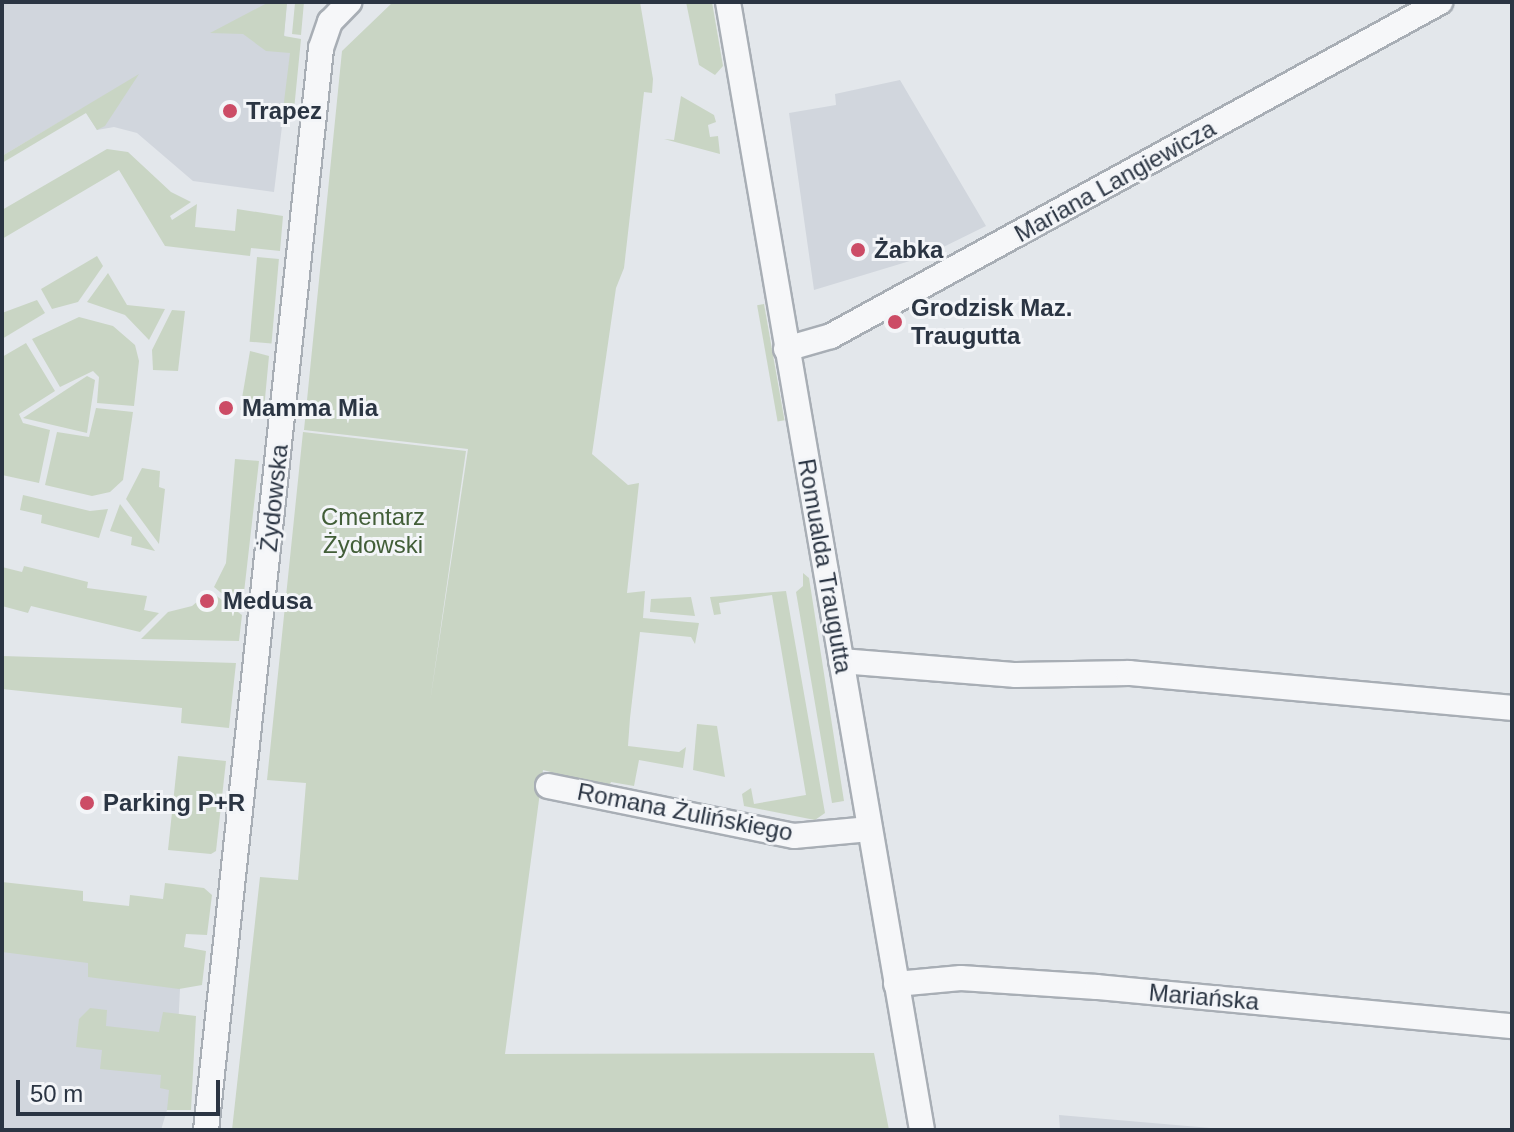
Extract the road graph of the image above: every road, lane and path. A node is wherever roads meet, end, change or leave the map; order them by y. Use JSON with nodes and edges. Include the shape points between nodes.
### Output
{"nodes":[{"id":1,"x":728,"y":2,"type":"edge"},
{"id":2,"x":1440,"y":2,"type":"edge"},
{"id":3,"x":343,"y":7,"type":"edge"},
{"id":4,"x":786,"y":349,"type":"junction"},
{"id":5,"x":841,"y":661,"type":"junction"},
{"id":6,"x":1512,"y":708,"type":"edge"},
{"id":7,"x":548,"y":786,"type":"dead end"},
{"id":8,"x":870,"y":829,"type":"junction"},
{"id":9,"x":896,"y":984,"type":"junction"},
{"id":10,"x":1512,"y":1026,"type":"edge"},
{"id":11,"x":206,"y":1130,"type":"edge"},
{"id":12,"x":922,"y":1130,"type":"edge"}],
"edges":[{"from":1,"to":4,"type":"street","name":"Romualda Traugutta"},
{"from":2,"to":4,"type":"street","name":"Mariana Langiewicza","via":[[831,336]]},
{"from":3,"to":11,"type":"street","name":"Żydowska","via":[[321,48]]},
{"from":4,"to":5,"type":"street","name":"Romualda Traugutta"},
{"from":5,"to":6,"type":"street","via":[[1016,675],[1129,673]]},
{"from":5,"to":8,"type":"street","name":"Romualda Traugutta"},
{"from":7,"to":8,"type":"street","name":"Romana Żulińskiego","via":[[794,836]]},
{"from":8,"to":9,"type":"street","name":"Romualda Traugutta"},
{"from":9,"to":10,"type":"street","name":"Mariańska","via":[[961,978],[1097,987]]},
{"from":9,"to":12,"type":"street","name":"Romualda Traugutta"}]}
